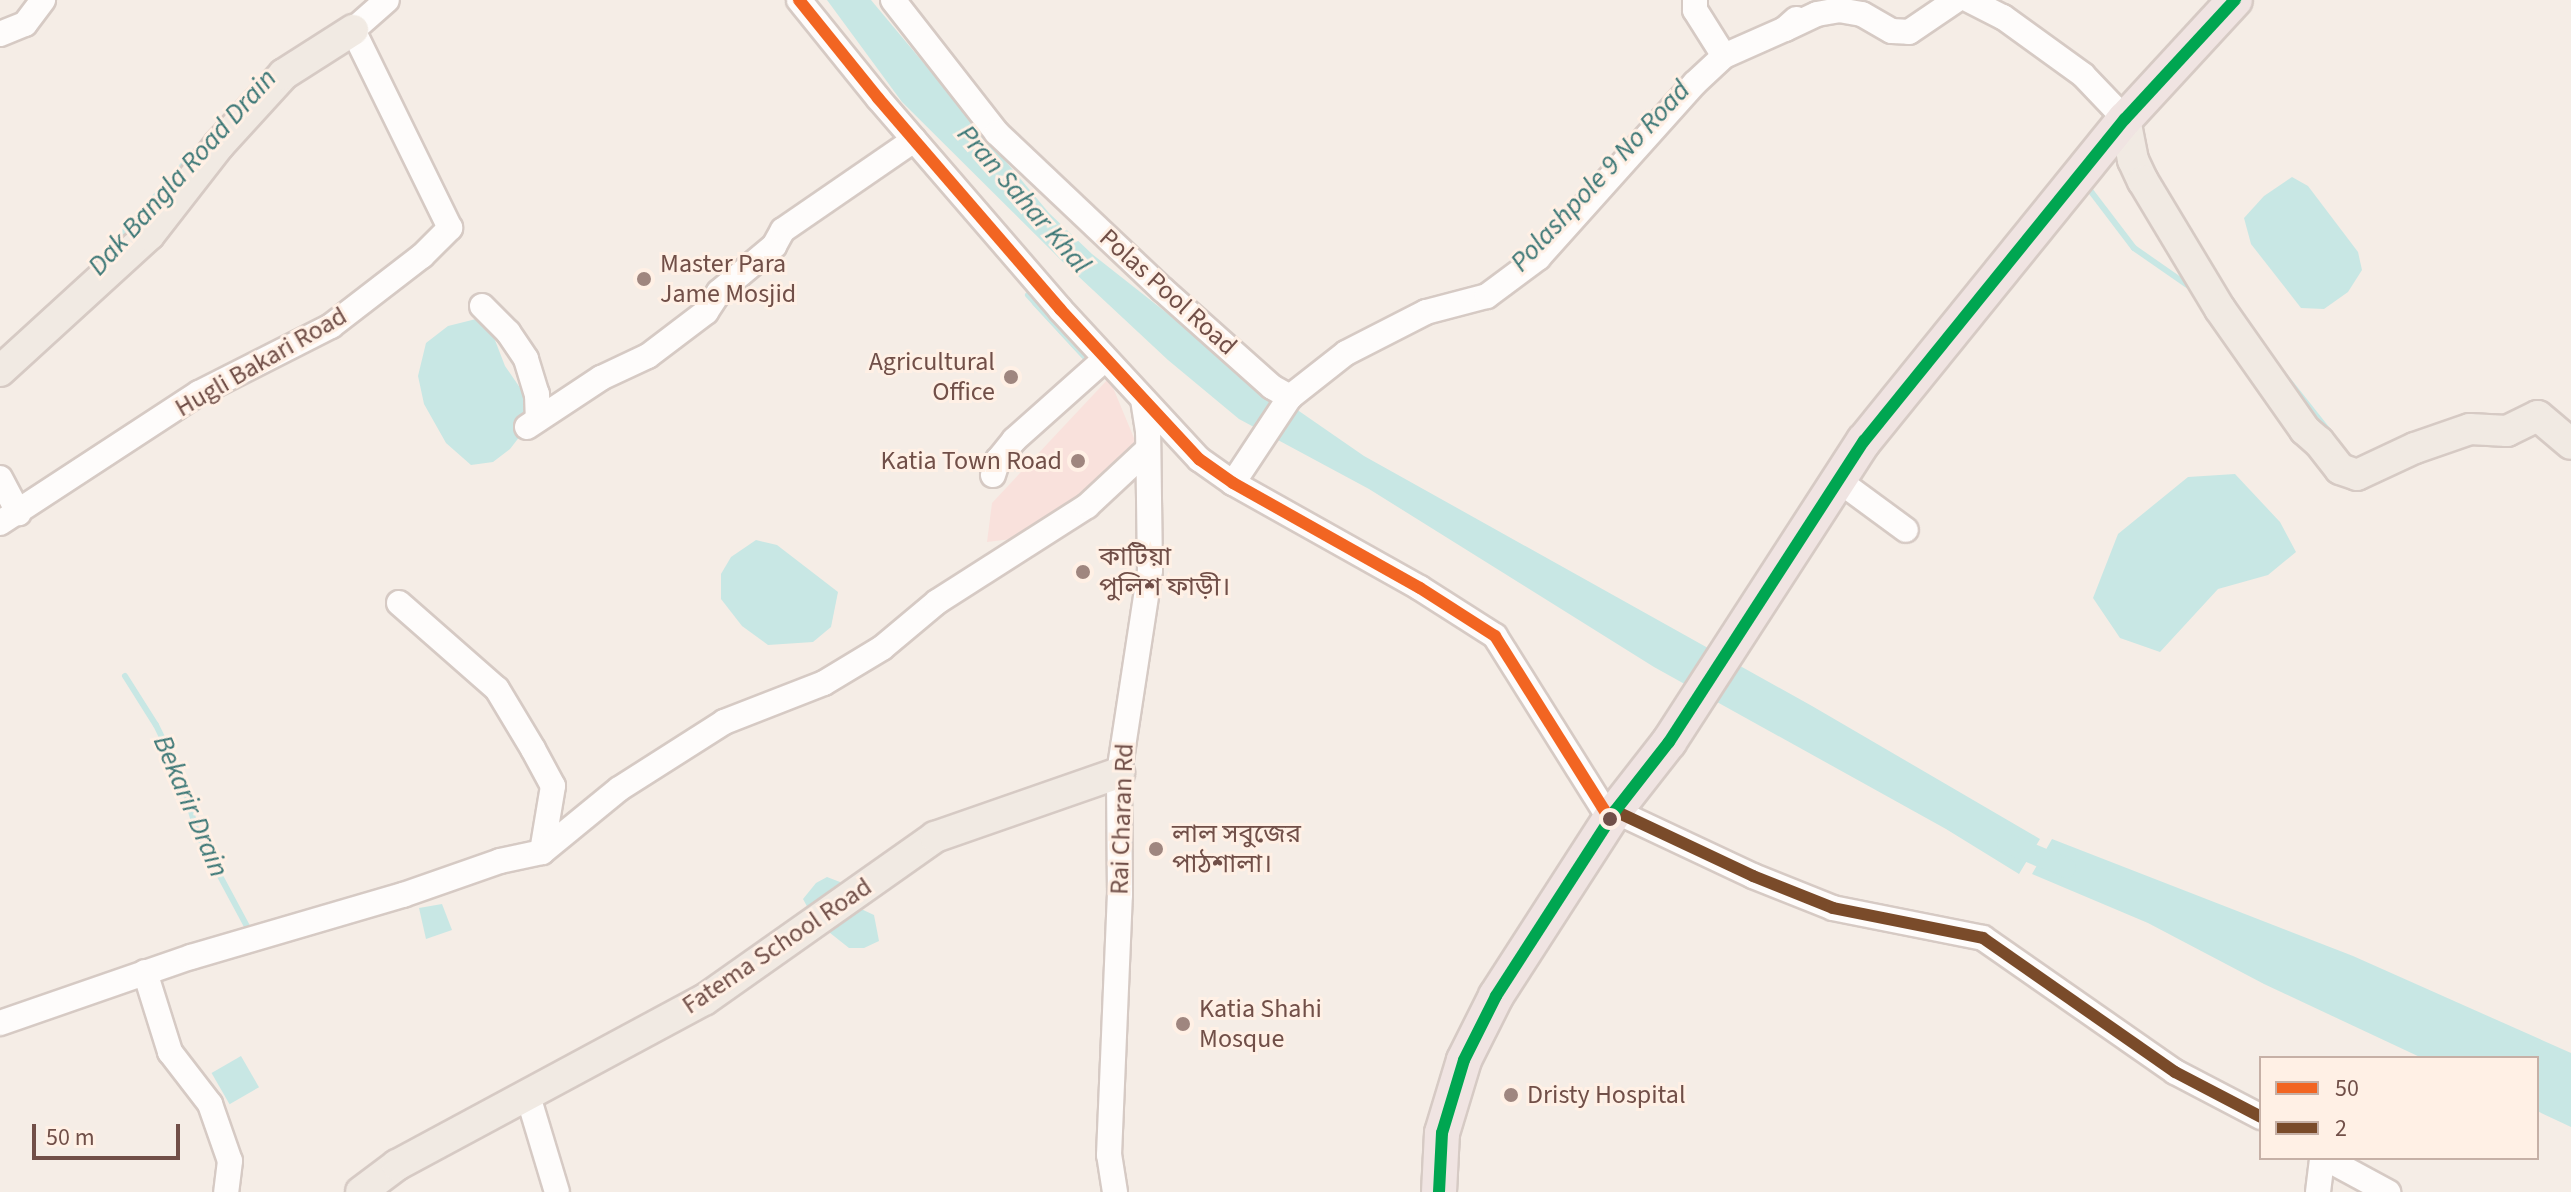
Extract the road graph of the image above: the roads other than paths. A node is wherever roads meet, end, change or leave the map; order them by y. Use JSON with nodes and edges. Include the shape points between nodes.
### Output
{"nodes":[{"id":1,"x":43,"y":0,"type":"edge"},
{"id":2,"x":387,"y":0,"type":"edge"},
{"id":3,"x":799,"y":0,"type":"edge"},
{"id":4,"x":893,"y":0,"type":"edge"},
{"id":5,"x":1695,"y":0,"type":"edge"},
{"id":6,"x":1817,"y":0,"type":"edge"},
{"id":7,"x":1956,"y":0,"type":"edge"},
{"id":8,"x":1969,"y":0,"type":"edge"},
{"id":9,"x":2235,"y":0,"type":"edge"},
{"id":10,"x":1785,"y":29,"type":"junction"},
{"id":11,"x":353,"y":30,"type":"junction"},
{"id":12,"x":0,"y":34,"type":"edge"},
{"id":13,"x":1724,"y":56,"type":"junction"},
{"id":14,"x":2125,"y":119,"type":"junction"},
{"id":15,"x":914,"y":140,"type":"junction"},
{"id":16,"x":482,"y":306,"type":"dead end"},
{"id":17,"x":1105,"y":359,"type":"junction"},
{"id":18,"x":0,"y":371,"type":"edge"},
{"id":19,"x":1290,"y":397,"type":"junction"},
{"id":20,"x":1143,"y":400,"type":"junction"},
{"id":21,"x":2571,"y":444,"type":"edge"},
{"id":22,"x":1145,"y":452,"type":"junction"},
{"id":23,"x":993,"y":475,"type":"dead end"},
{"id":24,"x":0,"y":478,"type":"edge"},
{"id":25,"x":1838,"y":480,"type":"junction"},
{"id":26,"x":1233,"y":483,"type":"junction"},
{"id":27,"x":9,"y":518,"type":"edge"},
{"id":28,"x":1906,"y":530,"type":"dead end"},
{"id":29,"x":399,"y":603,"type":"dead end"},
{"id":30,"x":1119,"y":773,"type":"junction"},
{"id":31,"x":1613,"y":815,"type":"junction"},
{"id":32,"x":542,"y":852,"type":"junction"},
{"id":33,"x":145,"y":972,"type":"junction"},
{"id":34,"x":0,"y":1023,"type":"edge"},
{"id":35,"x":528,"y":1096,"type":"junction"},
{"id":36,"x":2254,"y":1113,"type":"edge"},
{"id":37,"x":2324,"y":1160,"type":"edge"},
{"id":38,"x":2328,"y":1160,"type":"edge"},
{"id":39,"x":226,"y":1192,"type":"edge"},
{"id":40,"x":361,"y":1192,"type":"edge"},
{"id":41,"x":557,"y":1192,"type":"edge"},
{"id":42,"x":1115,"y":1192,"type":"edge"},
{"id":43,"x":1439,"y":1192,"type":"edge"},
{"id":44,"x":2318,"y":1192,"type":"edge"},
{"id":45,"x":2388,"y":1192,"type":"edge"}],
"edges":[{"from":1,"to":12,"type":"street","via":[[25,24]]},
{"from":2,"to":11,"type":"street"},
{"from":3,"to":15,"type":"street"},
{"from":4,"to":19,"type":"street","name":"Polas Pool Road","via":[[997,133],[1162,289]]},
{"from":5,"to":13,"type":"street","via":[[1695,10]]},
{"from":6,"to":10,"type":"street"},
{"from":7,"to":10,"type":"street","via":[[1909,32],[1892,31],[1862,14],[1839,10]]},
{"from":8,"to":14,"type":"street","via":[[2003,17],[2083,75]]},
{"from":9,"to":14,"type":"highway"},
{"from":10,"to":13,"type":"street"},
{"from":11,"to":18,"type":"main road","via":[[284,74],[219,145],[149,235]]},
{"from":11,"to":27,"type":"street","name":"Hugli Bakari Road","via":[[450,228],[331,326],[199,393]]},
{"from":13,"to":19,"type":"street","via":[[1538,258],[1487,296],[1426,312],[1346,353]]},
{"from":14,"to":21,"type":"main road","via":[[2143,181],[2220,309],[2286,405],[2340,469],[2357,475],[2470,429],[2507,431],[2538,416]]},
{"from":14,"to":25,"type":"highway"},
{"from":15,"to":16,"type":"street","via":[[783,230],[774,246],[719,292],[706,312],[648,356],[601,378],[533,423],[537,394],[526,359]]},
{"from":15,"to":17,"type":"street"},
{"from":17,"to":20,"type":"street"},
{"from":17,"to":23,"type":"street","via":[[1014,440]]},
{"from":19,"to":26,"type":"street"},
{"from":20,"to":22,"type":"street","name":"Rai Charan Rd"},
{"from":20,"to":26,"type":"street","via":[[1199,459]]},
{"from":22,"to":30,"type":"street","name":"Rai Charan Rd","via":[[1150,570]]},
{"from":22,"to":32,"type":"street","via":[[1087,506],[937,602],[882,648],[824,683],[724,722],[619,789]]},
{"from":24,"to":27,"type":"street"},
{"from":25,"to":28,"type":"street"},
{"from":25,"to":31,"type":"highway","via":[[1669,742]]},
{"from":26,"to":31,"type":"street","via":[[1495,636]]},
{"from":29,"to":32,"type":"street","via":[[497,689],[533,749],[553,786]]},
{"from":30,"to":35,"type":"main road","name":"Fatema School Road","via":[[935,837],[704,1000]]},
{"from":30,"to":42,"type":"street","name":"Rai Charan Rd","via":[[1120,895],[1109,1155]]},
{"from":31,"to":36,"type":"street","via":[[1833,908],[1983,938],[2175,1072]]},
{"from":31,"to":43,"type":"highway","via":[[1496,996],[1464,1060],[1442,1133]]},
{"from":32,"to":33,"type":"street"},
{"from":33,"to":34,"type":"street"},
{"from":33,"to":39,"type":"street","via":[[170,1052],[210,1104],[230,1161]]},
{"from":35,"to":40,"type":"main road","name":"Fatema School Road","via":[[397,1165]]},
{"from":35,"to":41,"type":"street"},
{"from":37,"to":44,"type":"street"},
{"from":38,"to":45,"type":"street"}]}
